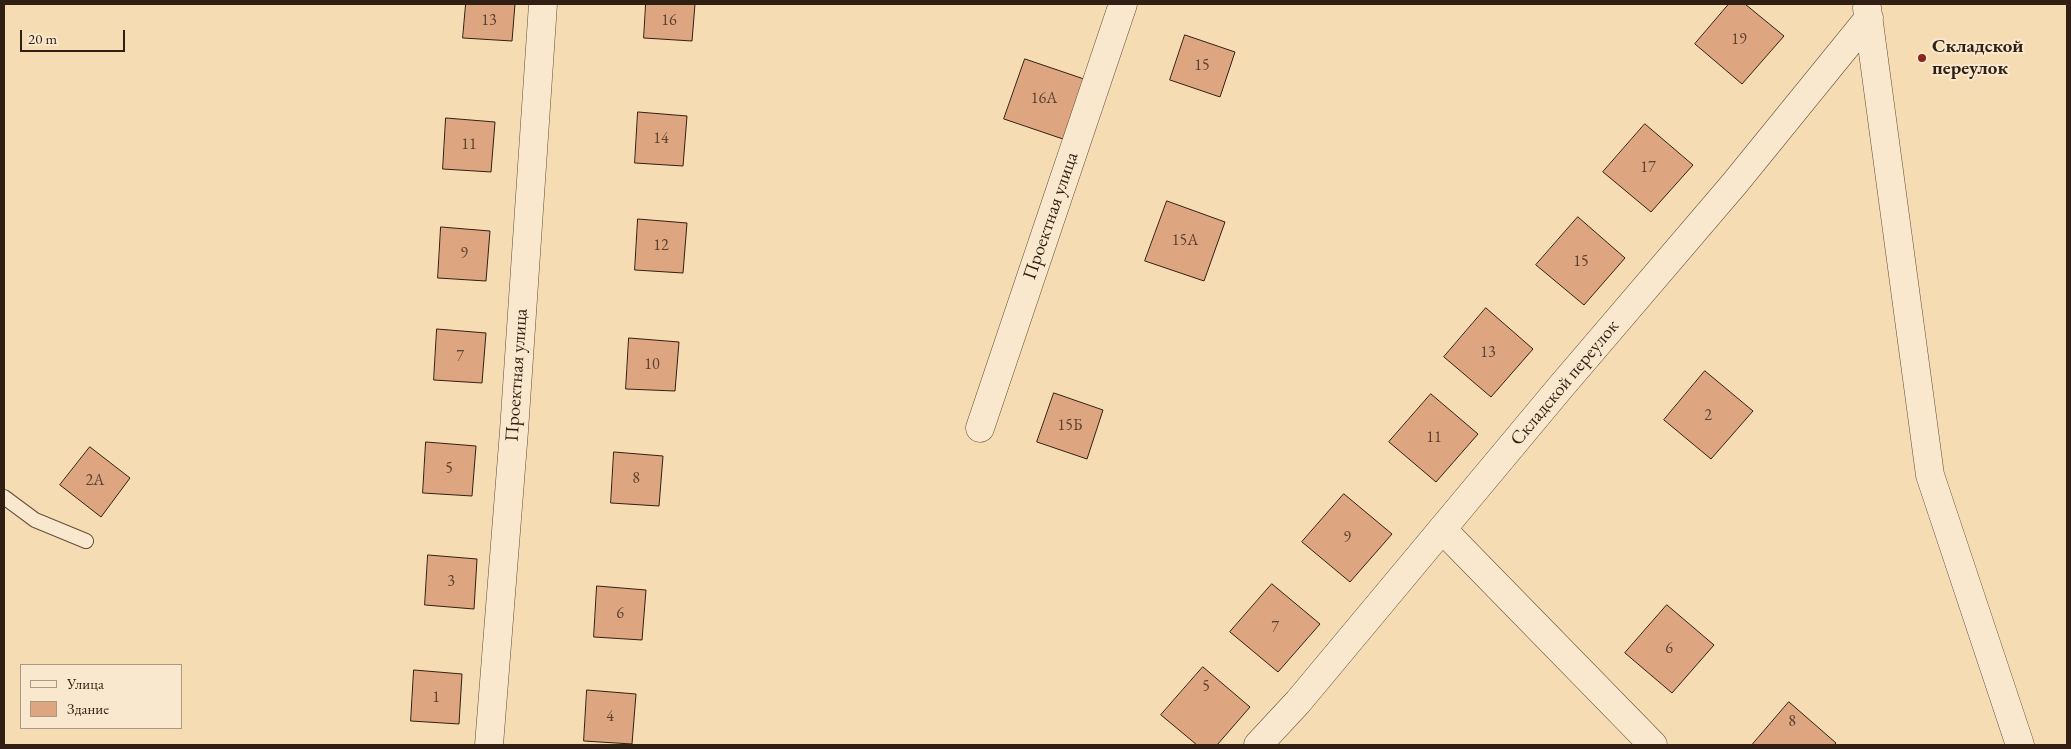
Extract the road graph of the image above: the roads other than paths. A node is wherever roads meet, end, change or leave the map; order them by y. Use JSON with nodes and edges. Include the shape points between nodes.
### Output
{"nodes":[{"id":1,"x":543,"y":4,"type":"edge"},
{"id":2,"x":1123,"y":4,"type":"edge"},
{"id":3,"x":1867,"y":11,"type":"edge"},
{"id":4,"x":980,"y":428,"type":"dead end"},
{"id":5,"x":4,"y":497,"type":"edge"},
{"id":6,"x":1442,"y":529,"type":"junction"},
{"id":7,"x":86,"y":541,"type":"dead end"},
{"id":8,"x":489,"y":745,"type":"edge"},
{"id":9,"x":1258,"y":745,"type":"edge"},
{"id":10,"x":1653,"y":745,"type":"edge"},
{"id":11,"x":2020,"y":745,"type":"edge"}],
"edges":[{"from":1,"to":8,"type":"street","name":"Проектная улица"},
{"from":2,"to":4,"type":"street","name":"Проектная улица"},
{"from":3,"to":6,"type":"street","name":"Складской переулок","via":[[1735,183]]},
{"from":3,"to":11,"type":"street","via":[[1930,475]]},
{"from":5,"to":7,"type":"lane","via":[[35,520]]},
{"from":6,"to":9,"type":"street","name":"Складской переулок","via":[[1298,702]]},
{"from":6,"to":10,"type":"street"}]}
